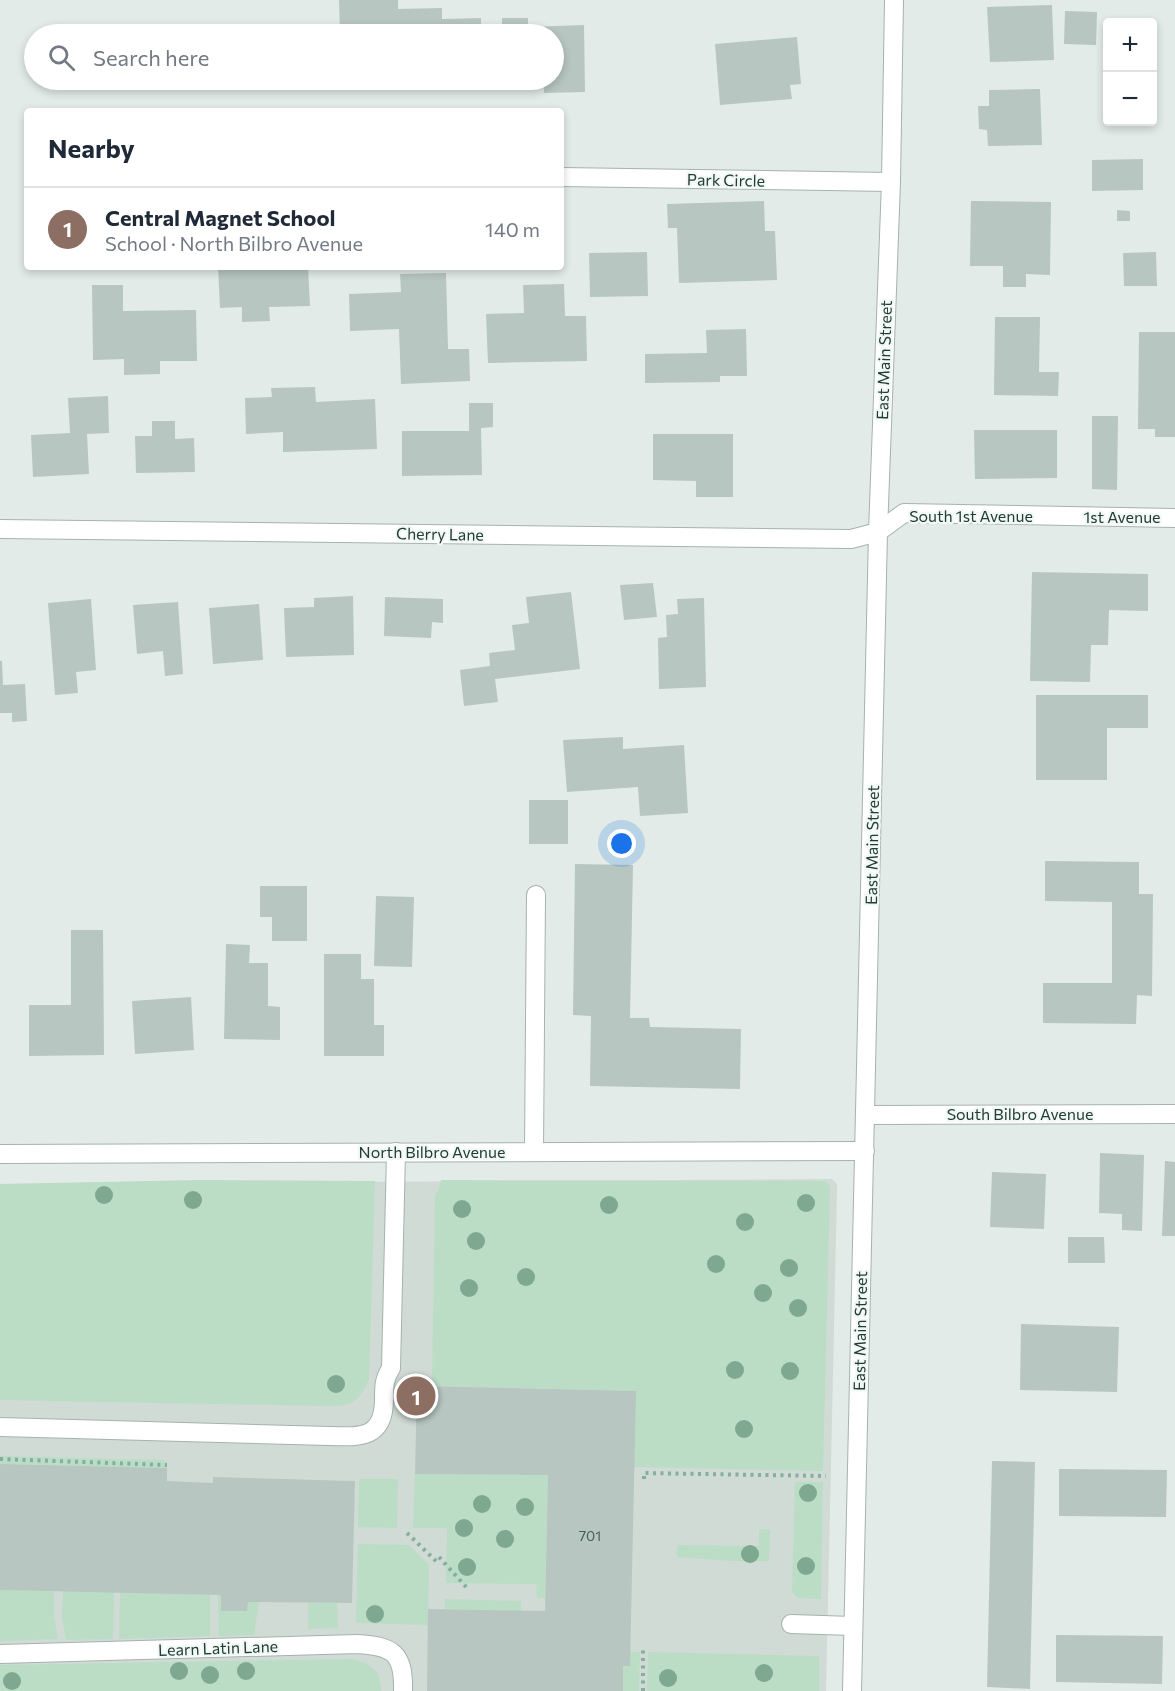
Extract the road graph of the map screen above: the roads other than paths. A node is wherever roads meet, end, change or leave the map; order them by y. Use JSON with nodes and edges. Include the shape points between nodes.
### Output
{"nodes":[{"id":1,"x":894,"y":0,"type":"edge"},
{"id":2,"x":564,"y":177,"type":"edge"},
{"id":3,"x":891,"y":182,"type":"junction"},
{"id":4,"x":1069,"y":517,"type":"joint"},
{"id":5,"x":1175,"y":518,"type":"edge"},
{"id":6,"x":0,"y":529,"type":"edge"},
{"id":7,"x":878,"y":532,"type":"junction"},
{"id":8,"x":536,"y":895,"type":"dead end"},
{"id":9,"x":865,"y":1114,"type":"junction"},
{"id":10,"x":1175,"y":1114,"type":"edge"},
{"id":11,"x":534,"y":1151,"type":"junction"},
{"id":12,"x":865,"y":1151,"type":"junction"},
{"id":13,"x":396,"y":1152,"type":"junction"},
{"id":14,"x":0,"y":1154,"type":"edge"},
{"id":15,"x":0,"y":1427,"type":"edge"},
{"id":16,"x":791,"y":1624,"type":"dead end"},
{"id":17,"x":853,"y":1626,"type":"junction"},
{"id":18,"x":0,"y":1654,"type":"edge"},
{"id":19,"x":403,"y":1691,"type":"edge"},
{"id":20,"x":852,"y":1691,"type":"edge"}],
"edges":[{"from":1,"to":3,"type":"street","name":"East Main Street"},
{"from":2,"to":3,"type":"street","name":"Park Circle"},
{"from":3,"to":7,"type":"street","name":"East Main Street"},
{"from":4,"to":5,"type":"street","name":"1st Avenue"},
{"from":4,"to":7,"type":"street","name":"South 1st Avenue","via":[[904,513]]},
{"from":6,"to":7,"type":"street","name":"Cherry Lane","via":[[851,539]]},
{"from":7,"to":9,"type":"street","name":"East Main Street"},
{"from":8,"to":11,"type":"street"},
{"from":9,"to":10,"type":"street","name":"South Bilbro Avenue"},
{"from":9,"to":12,"type":"street","name":"East Main Street"},
{"from":11,"to":12,"type":"street","name":"North Bilbro Avenue"},
{"from":11,"to":13,"type":"street","name":"North Bilbro Avenue"},
{"from":12,"to":17,"type":"street","name":"East Main Street"},
{"from":13,"to":14,"type":"street","name":"North Bilbro Avenue"},
{"from":13,"to":15,"type":"street","via":[[391,1368],[384,1377],[384,1407],[379,1426],[369,1433],[346,1437]]},
{"from":16,"to":17,"type":"street"},
{"from":17,"to":20,"type":"street","name":"East Main Street"},
{"from":18,"to":19,"type":"street","name":"Learn Latin Lane","via":[[377,1645],[399,1660],[404,1672]]}]}
